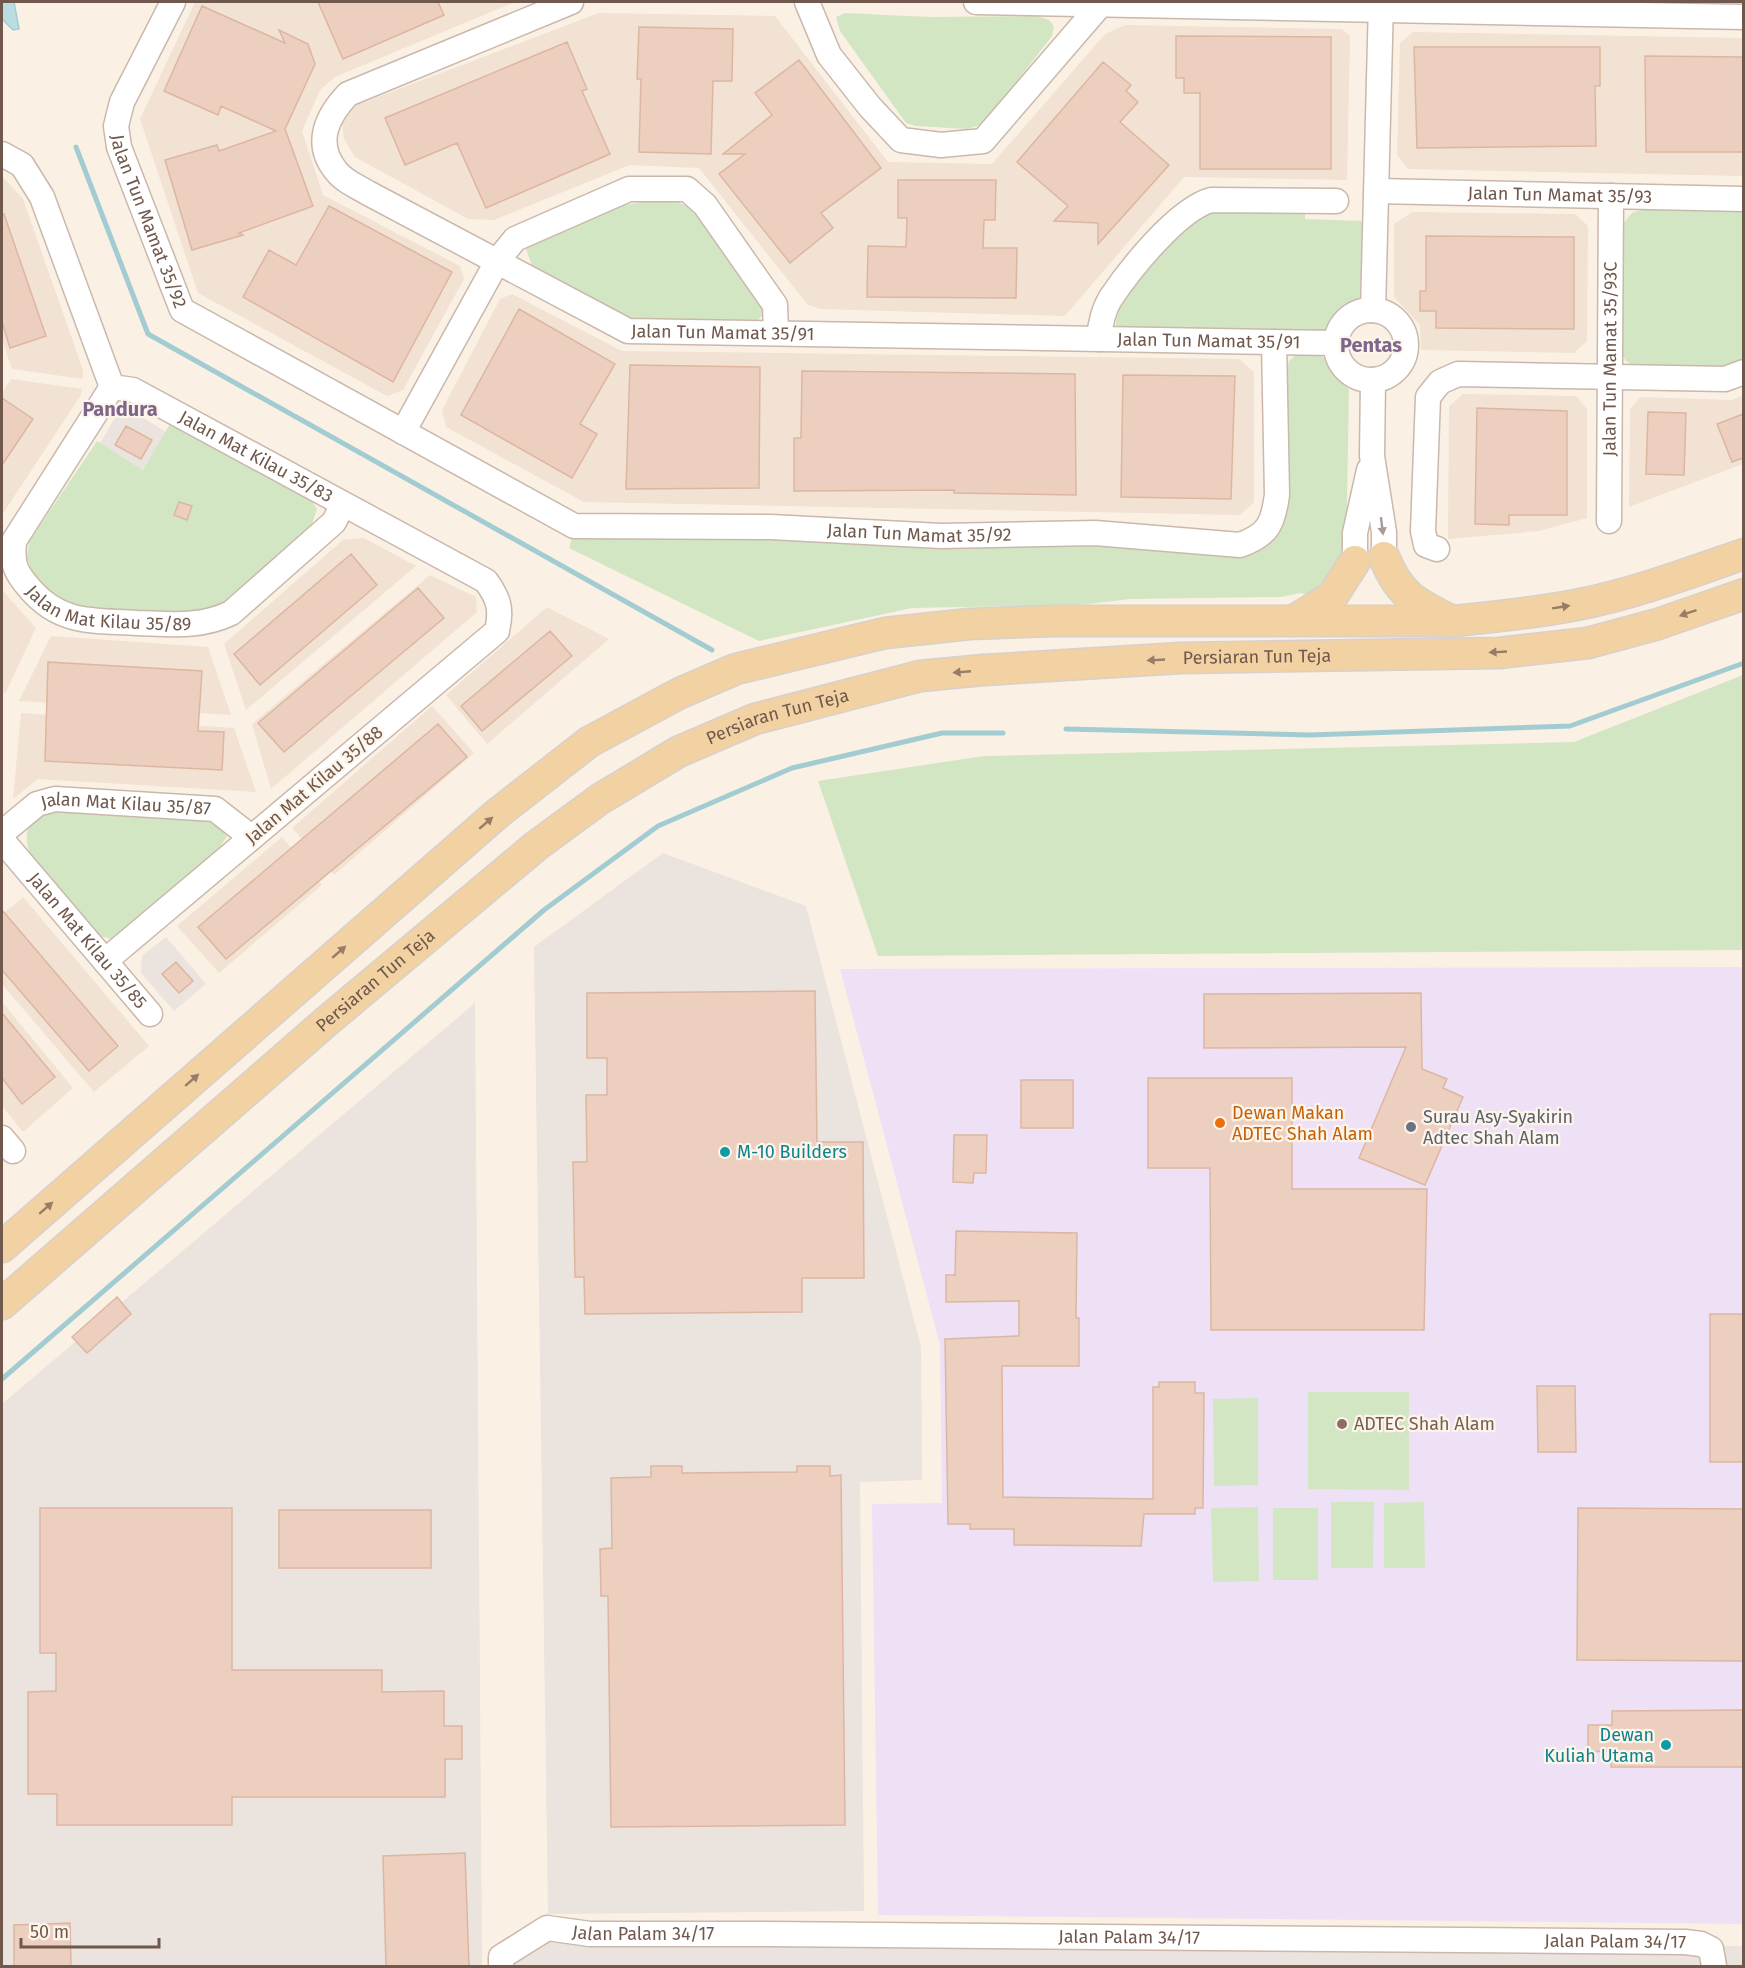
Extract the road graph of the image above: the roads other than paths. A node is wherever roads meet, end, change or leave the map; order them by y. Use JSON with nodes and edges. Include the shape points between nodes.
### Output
{"nodes":[{"id":1,"x":173,"y":2,"type":"edge"},
{"id":2,"x":571,"y":2,"type":"edge"},
{"id":3,"x":807,"y":2,"type":"edge"},
{"id":4,"x":976,"y":2,"type":"edge"},
{"id":5,"x":1101,"y":4,"type":"junction"},
{"id":6,"x":1381,"y":6,"type":"edge"},
{"id":7,"x":1743,"y":17,"type":"edge"},
{"id":8,"x":2,"y":154,"type":"edge"},
{"id":9,"x":1377,"y":191,"type":"junction"},
{"id":10,"x":1611,"y":196,"type":"junction"},
{"id":11,"x":1743,"y":199,"type":"edge"},
{"id":12,"x":1336,"y":201,"type":"dead end"},
{"id":13,"x":498,"y":260,"type":"junction"},
{"id":14,"x":1373,"y":310,"type":"junction"},
{"id":15,"x":776,"y":333,"type":"junction"},
{"id":16,"x":1099,"y":339,"type":"junction"},
{"id":17,"x":1274,"y":342,"type":"junction"},
{"id":18,"x":1335,"y":343,"type":"junction"},
{"id":19,"x":1743,"y":372,"type":"edge"},
{"id":20,"x":1610,"y":376,"type":"junction"},
{"id":21,"x":1373,"y":380,"type":"junction"},
{"id":22,"x":112,"y":387,"type":"junction"},
{"id":23,"x":403,"y":432,"type":"junction"},
{"id":24,"x":343,"y":504,"type":"junction"},
{"id":25,"x":1609,"y":521,"type":"dead end"},
{"id":26,"x":1437,"y":549,"type":"dead end"},
{"id":27,"x":1743,"y":554,"type":"edge"},
{"id":28,"x":1370,"y":559,"type":"junction"},
{"id":29,"x":1743,"y":594,"type":"edge"},
{"id":30,"x":498,"y":597,"type":"joint"},
{"id":31,"x":1293,"y":621,"type":"junction"},
{"id":32,"x":1453,"y":621,"type":"junction"},
{"id":33,"x":1370,"y":632,"type":"junction"},
{"id":34,"x":2,"y":833,"type":"edge"},
{"id":35,"x":251,"y":837,"type":"junction"},
{"id":36,"x":2,"y":840,"type":"edge"},
{"id":37,"x":105,"y":961,"type":"junction"},
{"id":38,"x":150,"y":1014,"type":"dead end"},
{"id":39,"x":2,"y":1247,"type":"edge"},
{"id":40,"x":2,"y":1304,"type":"edge"},
{"id":41,"x":1712,"y":1958,"type":"edge"},
{"id":42,"x":501,"y":1966,"type":"edge"}],
"edges":[{"from":1,"to":23,"type":"street","name":"Jalan Tun Mamat 35/92","via":[[122,102],[116,126],[119,147],[182,310]]},
{"from":2,"to":13,"type":"street","name":"Jalan Tun Mamat 35/91","via":[[348,94],[331,112],[324,128],[327,153],[337,173]]},
{"from":3,"to":5,"type":"street","via":[[829,55],[870,107],[901,140],[941,145],[984,141]]},
{"from":4,"to":5,"type":"street"},
{"from":5,"to":6,"type":"street"},
{"from":6,"to":7,"type":"street"},
{"from":6,"to":9,"type":"street"},
{"from":8,"to":22,"type":"street","via":[[22,165],[42,197]]},
{"from":9,"to":10,"type":"street","name":"Jalan Tun Mamat 35/93"},
{"from":9,"to":14,"type":"street"},
{"from":10,"to":11,"type":"street","name":"Jalan Tun Mamat 35/93"},
{"from":10,"to":20,"type":"street","name":"Jalan Tun Mamat 35/93C"},
{"from":12,"to":16,"type":"street","via":[[1212,200],[1196,205],[1150,249],[1109,301]]},
{"from":13,"to":15,"type":"street","name":"Jalan Tun Mamat 35/91","via":[[628,331]]},
{"from":13,"to":15,"type":"street","via":[[516,239],[629,189],[687,189],[705,206],[775,305]]},
{"from":13,"to":23,"type":"street"},
{"from":14,"to":18,"type":"street","via":[[1350,316]]},
{"from":14,"to":21,"type":"street","via":[[1398,322],[1406,340],[1404,359],[1398,368]]},
{"from":15,"to":16,"type":"street","name":"Jalan Tun Mamat 35/91"},
{"from":16,"to":17,"type":"street","name":"Jalan Tun Mamat 35/91"},
{"from":17,"to":18,"type":"street","name":"Jalan Tun Mamat 35/91"},
{"from":17,"to":23,"type":"street","name":"Jalan Tun Mamat 35/92","via":[[1274,519],[1258,539],[1240,545],[1095,533],[941,536],[771,527],[574,526]]},
{"from":18,"to":21,"type":"street","via":[[1346,370],[1363,380]]},
{"from":19,"to":20,"type":"street","via":[[1725,379]]},
{"from":20,"to":25,"type":"street","name":"Jalan Tun Mamat 35/93C"},
{"from":20,"to":26,"type":"street","via":[[1458,374],[1440,382],[1428,397],[1423,531],[1426,545]]},
{"from":21,"to":28,"type":"street","via":[[1372,456],[1384,532]]},
{"from":22,"to":24,"type":"street","name":"Jalan Mat Kilau 35/83","via":[[132,390]]},
{"from":22,"to":24,"type":"street","name":"Jalan Mat Kilau 35/89","via":[[14,541],[16,574],[53,611],[77,619],[194,626],[214,621],[231,613],[333,522]]},
{"from":24,"to":30,"type":"street","name":"Jalan Mat Kilau 35/83","via":[[486,581]]},
{"from":32,"to":27,"type":"main road","name":"Persiaran Tun Teja","one_way":true,"via":[[1577,605]]},
{"from":28,"to":31,"type":"main road","via":[[1332,597]]},
{"from":28,"to":32,"type":"main road","via":[[1406,596]]},
{"from":28,"to":33,"type":"main road"},
{"from":29,"to":33,"type":"main road","name":"Persiaran Tun Teja","one_way":true,"via":[[1588,643],[1499,653]]},
{"from":30,"to":35,"type":"street","name":"Jalan Mat Kilau 35/88","via":[[501,614],[497,631]]},
{"from":31,"to":33,"type":"main road","name":"Persiaran Tun Teja"},
{"from":39,"to":31,"type":"main road","name":"Persiaran Tun Teja","one_way":true,"via":[[498,813],[589,742],[680,693],[736,669],[885,633],[1023,622]]},
{"from":32,"to":33,"type":"main road","name":"Persiaran Tun Teja"},
{"from":33,"to":40,"type":"main road","name":"Persiaran Tun Teja","one_way":true,"via":[[1181,658],[920,676],[755,719],[678,752],[600,799],[536,846],[327,1020]]},
{"from":34,"to":35,"type":"street","name":"Jalan Mat Kilau 35/87","via":[[37,804],[55,799],[215,809]]},
{"from":35,"to":37,"type":"street","name":"Jalan Mat Kilau 35/88"},
{"from":36,"to":37,"type":"street","name":"Jalan Mat Kilau 35/85"},
{"from":37,"to":38,"type":"street","name":"Jalan Mat Kilau 35/85"},
{"from":41,"to":42,"type":"street","name":"Jalan Palam 34/17","via":[[1701,1944],[1685,1942],[590,1934],[547,1928],[501,1957]]}]}
